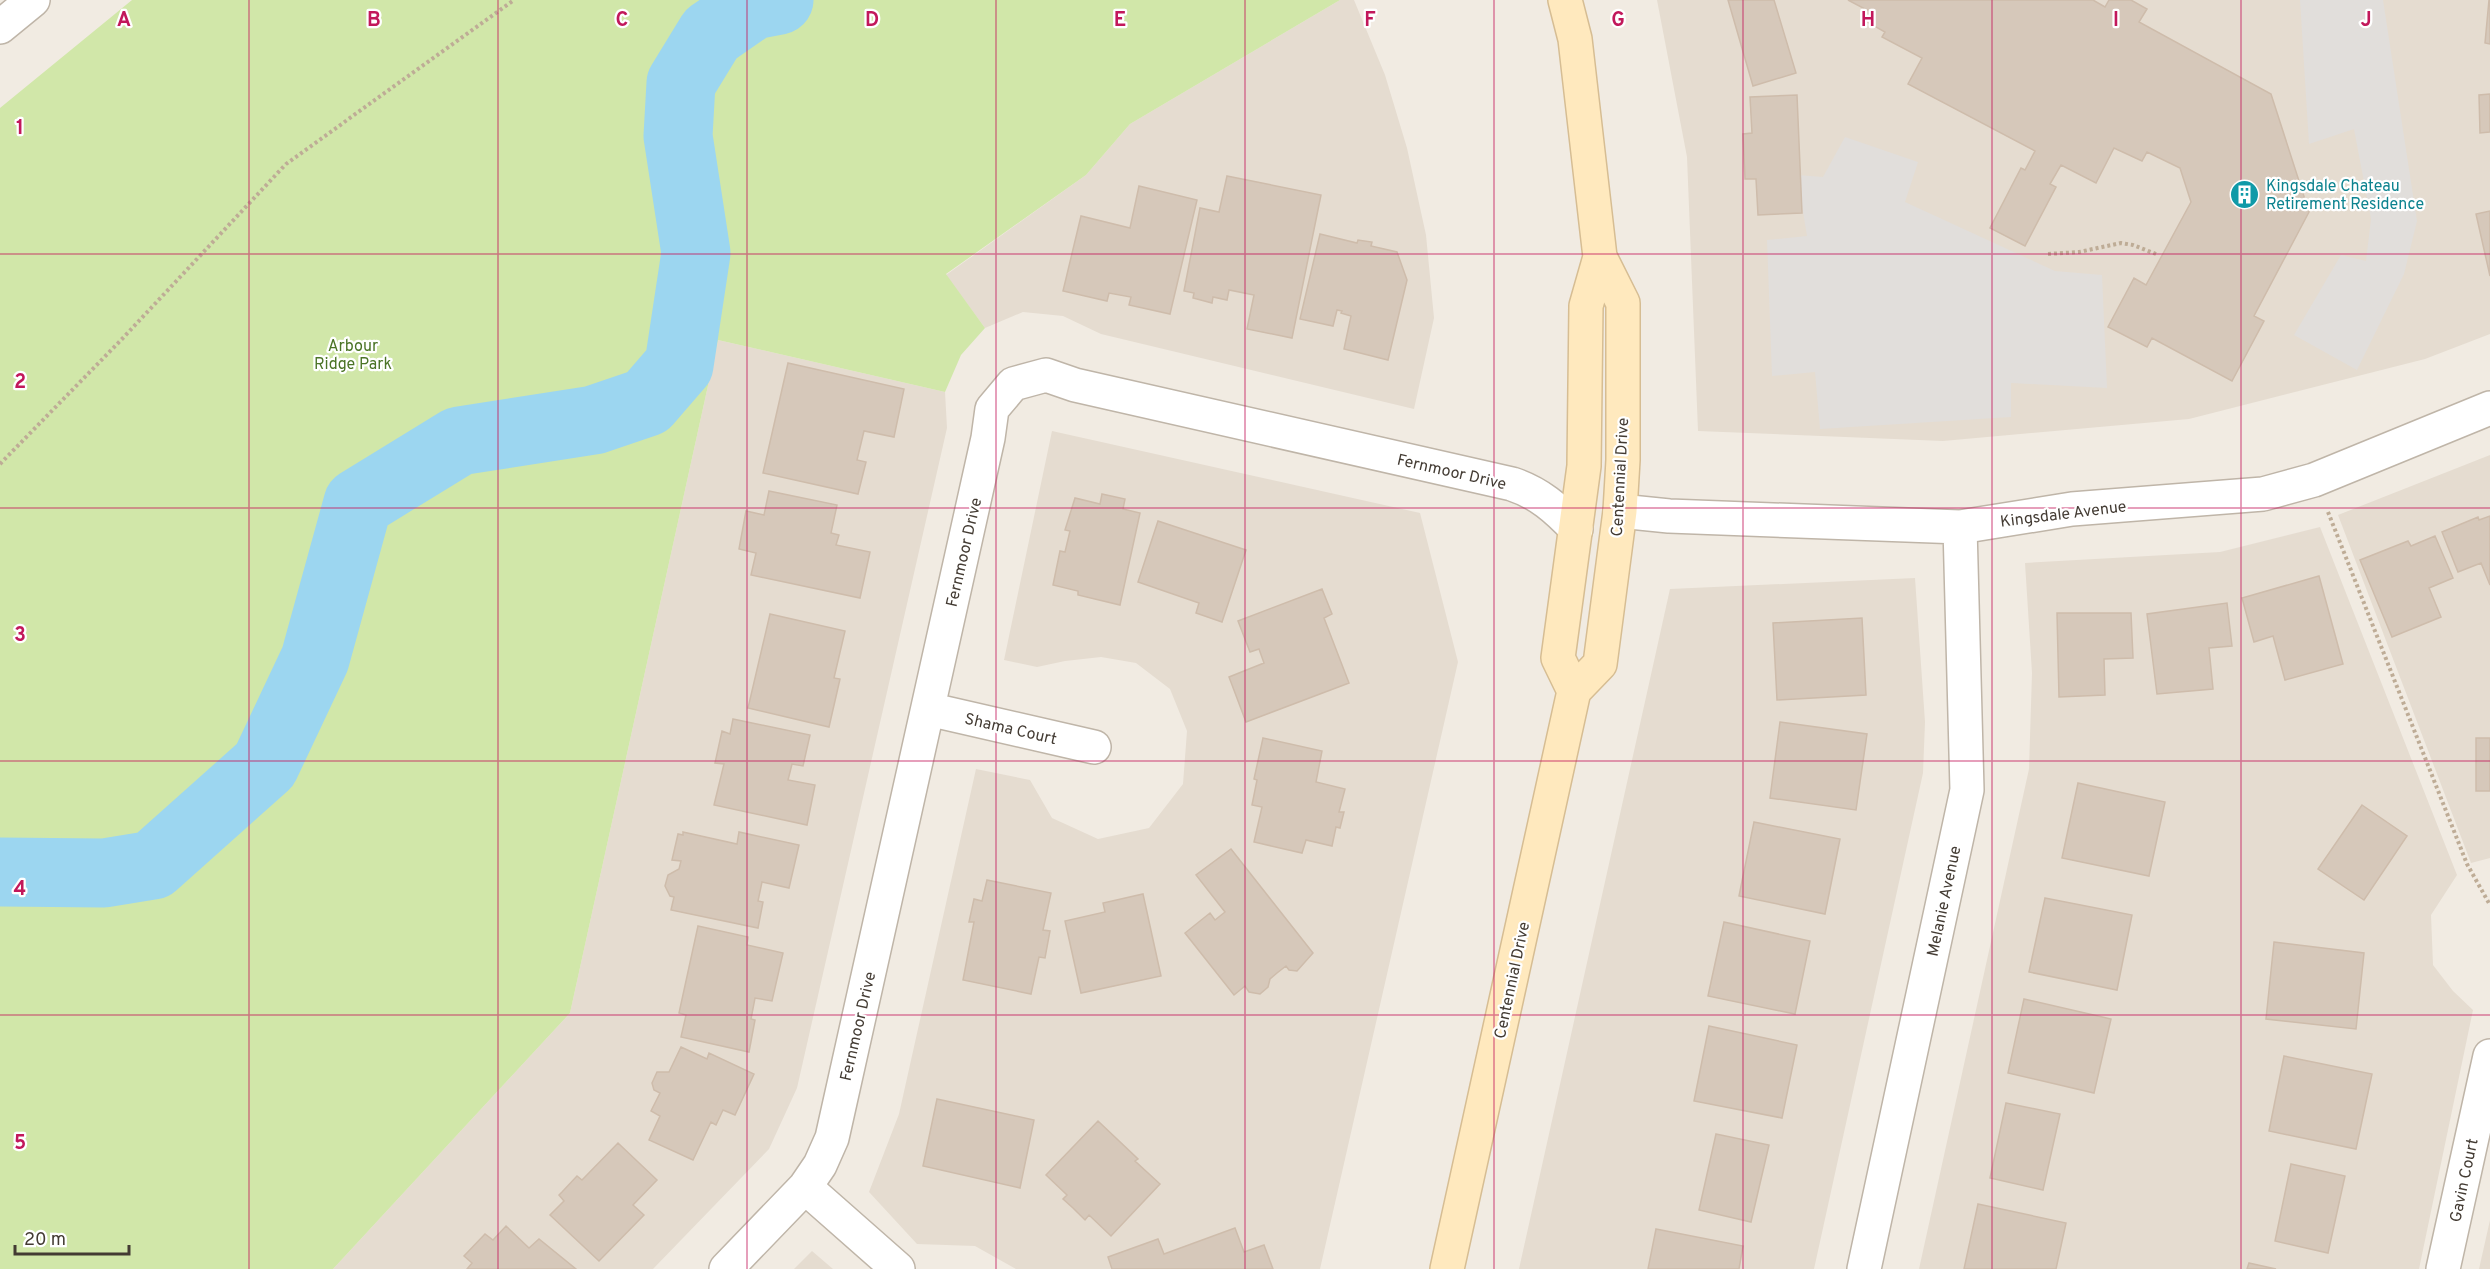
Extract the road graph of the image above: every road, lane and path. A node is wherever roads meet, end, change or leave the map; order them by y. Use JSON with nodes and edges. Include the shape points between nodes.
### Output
{"nodes":[{"id":1,"x":33,"y":0,"type":"edge"},
{"id":2,"x":514,"y":0,"type":"edge"},
{"id":3,"x":1565,"y":0,"type":"edge"},
{"id":4,"x":0,"y":27,"type":"edge"},
{"id":5,"x":2048,"y":254,"type":"dead end"},
{"id":6,"x":2156,"y":254,"type":"dead end"},
{"id":7,"x":1600,"y":257,"type":"junction"},
{"id":8,"x":2490,"y":408,"type":"edge"},
{"id":9,"x":0,"y":464,"type":"edge"},
{"id":10,"x":2314,"y":480,"type":"junction"},
{"id":11,"x":1620,"y":511,"type":"junction"},
{"id":12,"x":1960,"y":527,"type":"junction"},
{"id":13,"x":1576,"y":529,"type":"junction"},
{"id":14,"x":1574,"y":692,"type":"junction"},
{"id":15,"x":928,"y":709,"type":"junction"},
{"id":16,"x":1094,"y":747,"type":"dead end"},
{"id":17,"x":2490,"y":905,"type":"edge"},
{"id":18,"x":2490,"y":1056,"type":"edge"},
{"id":19,"x":805,"y":1187,"type":"junction"},
{"id":20,"x":726,"y":1269,"type":"edge"},
{"id":21,"x":898,"y":1269,"type":"edge"},
{"id":22,"x":1447,"y":1269,"type":"edge"},
{"id":23,"x":1863,"y":1269,"type":"edge"},
{"id":24,"x":2443,"y":1269,"type":"edge"}],
"edges":[{"from":1,"to":4,"type":"street"},
{"from":2,"to":9,"type":"path","via":[[286,164]]},
{"from":3,"to":7,"type":"main road","name":"Centennial Drive","via":[[1575,39]]},
{"from":5,"to":6,"type":"path","via":[[2121,243]]},
{"from":7,"to":11,"type":"main road","name":"Centennial Drive","via":[[1623,303]]},
{"from":7,"to":13,"type":"main road","name":"Centennial Drive","via":[[1586,306],[1584,466]]},
{"from":8,"to":10,"type":"street","name":"Kingsdale Avenue"},
{"from":10,"to":12,"type":"street","name":"Kingsdale Avenue","via":[[2263,494],[2072,509]]},
{"from":10,"to":17,"type":"path","via":[[2467,864]]},
{"from":11,"to":12,"type":"street","name":"Kingsdale Avenue"},
{"from":11,"to":14,"type":"main road","name":"Centennial Drive","via":[[1600,664]]},
{"from":12,"to":23,"type":"street","name":"Melanie Avenue","via":[[1967,790]]},
{"from":13,"to":14,"type":"main road","name":"Centennial Drive","via":[[1558,658]]},
{"from":13,"to":15,"type":"street","name":"Fernmoor Drive","via":[[1552,504],[1531,491],[1446,469],[1075,385],[1046,375],[1013,384],[992,409]]},
{"from":14,"to":22,"type":"main road","name":"Centennial Drive"},
{"from":15,"to":16,"type":"street","name":"Shama Court"},
{"from":15,"to":19,"type":"street","name":"Fernmoor Drive","via":[[832,1138]]},
{"from":18,"to":24,"type":"street","name":"Gavin Court"},
{"from":19,"to":20,"type":"street","name":"Fernmoor Drive"},
{"from":19,"to":21,"type":"street"}]}
